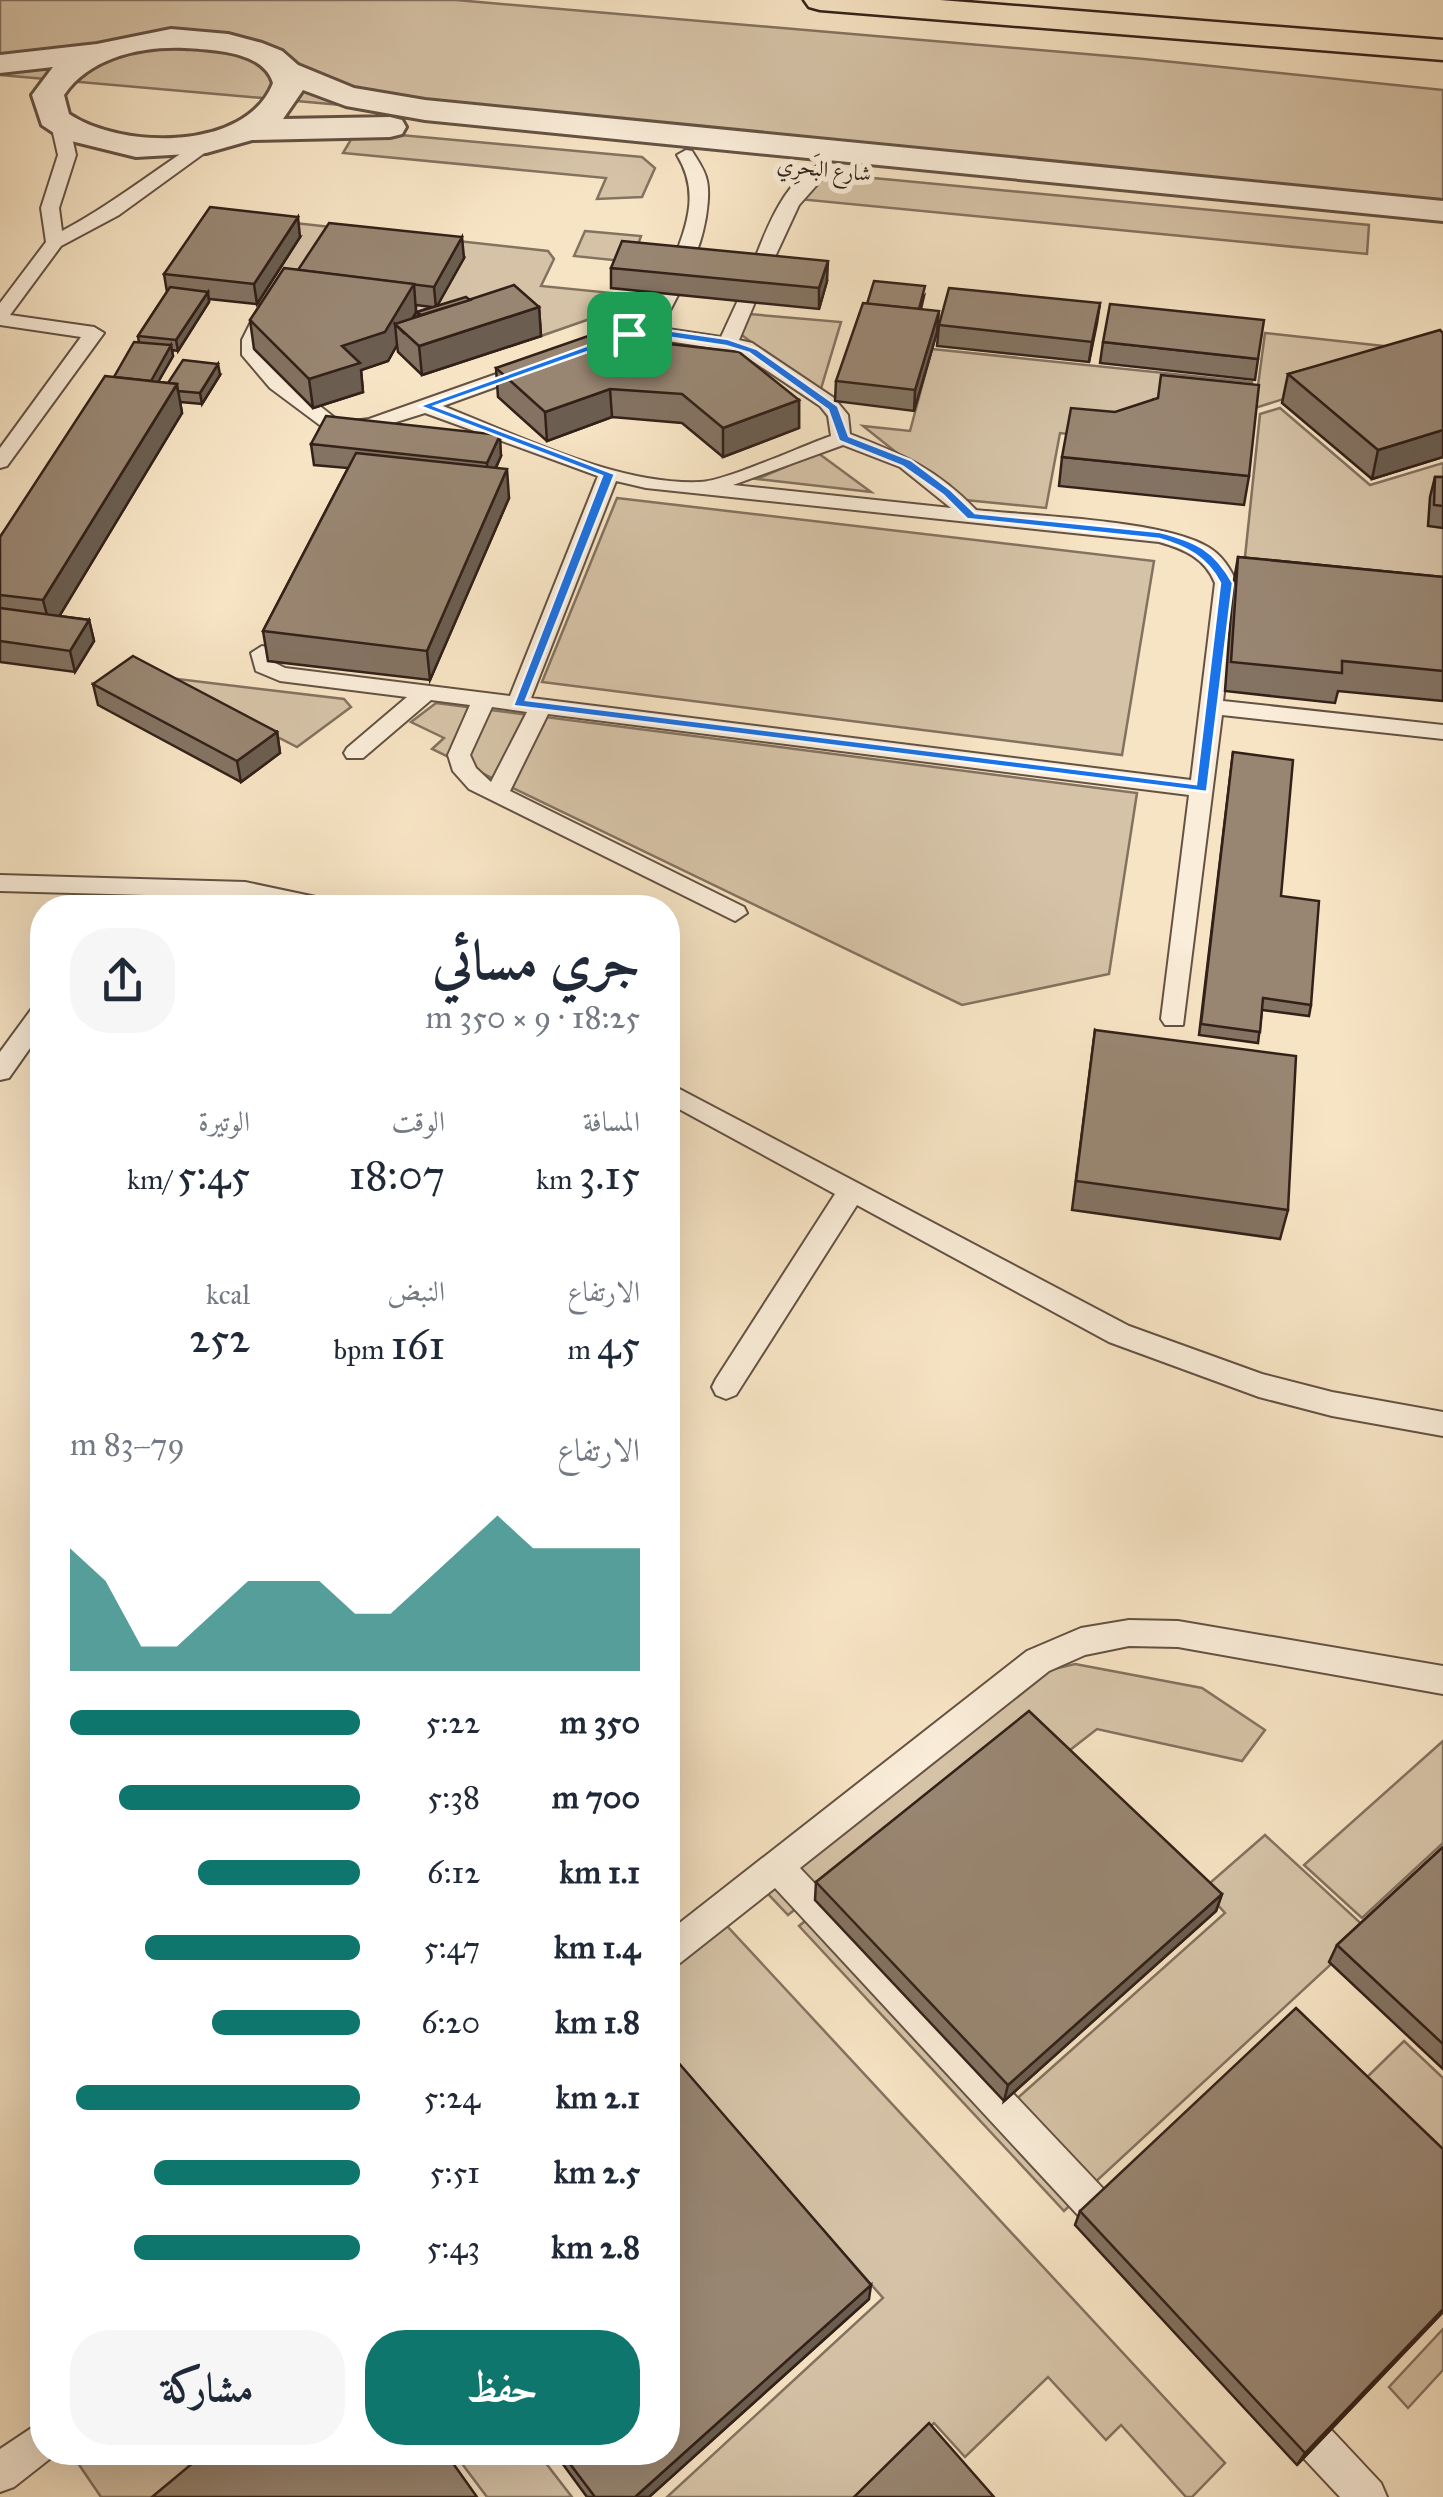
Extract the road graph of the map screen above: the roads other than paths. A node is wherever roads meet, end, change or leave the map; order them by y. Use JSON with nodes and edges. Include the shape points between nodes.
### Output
{"nodes":[{"id":1,"x":830,"y":1,"type":"edge"},
{"id":2,"x":1443,"y":50,"type":"edge"},
{"id":3,"x":98,"y":53,"type":"junction"},
{"id":4,"x":0,"y":64,"type":"edge"},
{"id":5,"x":1443,"y":69,"type":"edge"},
{"id":6,"x":284,"y":71,"type":"junction"},
{"id":7,"x":16,"y":101,"type":"dead end"},
{"id":8,"x":55,"y":118,"type":"junction"},
{"id":9,"x":245,"y":130,"type":"junction"},
{"id":10,"x":212,"y":141,"type":"junction"},
{"id":11,"x":686,"y":155,"type":"junction"},
{"id":12,"x":822,"y":168,"type":"junction"},
{"id":13,"x":1403,"y":208,"type":"junction"},
{"id":14,"x":1443,"y":212,"type":"edge"},
{"id":15,"x":55,"y":242,"type":"junction"},
{"id":16,"x":680,"y":266,"type":"edge"},
{"id":17,"x":758,"y":274,"type":"edge"},
{"id":18,"x":669,"y":295,"type":"edge"},
{"id":19,"x":746,"y":302,"type":"edge"},
{"id":20,"x":0,"y":318,"type":"edge"},
{"id":21,"x":262,"y":318,"type":"edge"},
{"id":22,"x":649,"y":332,"type":"junction"},
{"id":23,"x":728,"y":343,"type":"junction"},
{"id":24,"x":424,"y":406,"type":"junction"},
{"id":25,"x":843,"y":438,"type":"junction"},
{"id":26,"x":0,"y":462,"type":"edge"},
{"id":27,"x":609,"y":474,"type":"junction"},
{"id":28,"x":702,"y":489,"type":"junction"},
{"id":29,"x":971,"y":517,"type":"junction"},
{"id":30,"x":262,"y":653,"type":"edge"},
{"id":31,"x":427,"y":692,"type":"junction"},
{"id":32,"x":484,"y":700,"type":"junction"},
{"id":33,"x":529,"y":705,"type":"junction"},
{"id":34,"x":1212,"y":707,"type":"junction"},
{"id":35,"x":1443,"y":732,"type":"edge"},
{"id":36,"x":356,"y":753,"type":"dead end"},
{"id":37,"x":1202,"y":789,"type":"junction"},
{"id":38,"x":496,"y":795,"type":"junction"},
{"id":39,"x":0,"y":883,"type":"edge"},
{"id":40,"x":245,"y":890,"type":"junction"},
{"id":41,"x":231,"y":895,"type":"edge"},
{"id":42,"x":269,"y":895,"type":"edge"},
{"id":43,"x":734,"y":913,"type":"dead end"},
{"id":44,"x":1174,"y":1019,"type":"dead end"},
{"id":45,"x":30,"y":1030,"type":"edge"},
{"id":46,"x":0,"y":1072,"type":"edge"},
{"id":47,"x":680,"y":1099,"type":"edge"},
{"id":48,"x":851,"y":1192,"type":"junction"},
{"id":49,"x":726,"y":1387,"type":"dead end"},
{"id":50,"x":1443,"y":1424,"type":"edge"},
{"id":51,"x":1443,"y":1680,"type":"edge"},
{"id":52,"x":777,"y":1867,"type":"junction"},
{"id":53,"x":680,"y":1943,"type":"edge"},
{"id":54,"x":1139,"y":2254,"type":"edge"},
{"id":55,"x":1273,"y":2397,"type":"edge"},
{"id":56,"x":30,"y":2450,"type":"edge"},
{"id":57,"x":0,"y":2474,"type":"edge"},
{"id":58,"x":1367,"y":2497,"type":"edge"}],
"edges":[{"from":1,"to":2,"type":"highway"},
{"from":1,"to":5,"type":"highway"},
{"from":3,"to":4,"type":"street"},
{"from":3,"to":6,"type":"street","name":"شارع البَحرِي","via":[[152,40],[208,38],[243,45]]},
{"from":3,"to":8,"type":"street","via":[[56,80],[48,95]]},
{"from":6,"to":9,"type":"street","via":[[283,102]]},
{"from":6,"to":13,"type":"street","name":"شارع البَحرِي","via":[[346,96],[425,110]]},
{"from":7,"to":8,"type":"street"},
{"from":8,"to":10,"type":"street","via":[[80,136],[142,148]]},
{"from":8,"to":15,"type":"lane","via":[[67,155],[50,208]]},
{"from":9,"to":10,"type":"street"},
{"from":9,"to":11,"type":"street","name":"شارع البَحرِي","via":[[382,126]]},
{"from":10,"to":15,"type":"lane","via":[[113,212]]},
{"from":11,"to":12,"type":"street","name":"شارع البَحرِي"},
{"from":11,"to":16,"type":"lane","via":[[698,170],[702,202]]},
{"from":12,"to":13,"type":"street","name":"شارع البَحرِي","via":[[1124,194]]},
{"from":12,"to":17,"type":"lane","via":[[783,211]]},
{"from":13,"to":14,"type":"street","name":"شارع البَحرِي"},
{"from":15,"to":20,"type":"lane"},
{"from":18,"to":22,"type":"lane"},
{"from":19,"to":23,"type":"lane"},
{"from":20,"to":26,"type":"lane","via":[[94,333]]},
{"from":21,"to":24,"type":"lane","via":[[251,341],[253,358],[334,426],[364,426]]},
{"from":22,"to":23,"type":"lane"},
{"from":22,"to":24,"type":"lane","via":[[620,336]]},
{"from":23,"to":25,"type":"lane","via":[[760,355],[827,402]]},
{"from":24,"to":27,"type":"lane"},
{"from":25,"to":28,"type":"lane"},
{"from":25,"to":29,"type":"lane","via":[[906,463]]},
{"from":27,"to":28,"type":"lane"},
{"from":27,"to":33,"type":"lane"},
{"from":28,"to":29,"type":"lane"},
{"from":29,"to":34,"type":"lane","via":[[1160,536],[1215,561],[1226,583]]},
{"from":30,"to":31,"type":"lane","via":[[264,666],[280,674]]},
{"from":31,"to":32,"type":"lane"},
{"from":31,"to":36,"type":"lane"},
{"from":32,"to":33,"type":"lane"},
{"from":32,"to":38,"type":"lane","via":[[458,755],[465,771]]},
{"from":33,"to":37,"type":"lane"},
{"from":33,"to":38,"type":"lane"},
{"from":34,"to":35,"type":"lane"},
{"from":34,"to":37,"type":"lane"},
{"from":37,"to":44,"type":"lane"},
{"from":38,"to":43,"type":"lane"},
{"from":39,"to":40,"type":"lane"},
{"from":40,"to":41,"type":"lane"},
{"from":40,"to":42,"type":"lane"},
{"from":45,"to":46,"type":"lane"},
{"from":47,"to":48,"type":"lane"},
{"from":48,"to":49,"type":"lane"},
{"from":48,"to":50,"type":"lane","via":[[1119,1334],[1186,1362],[1332,1404]]},
{"from":51,"to":52,"type":"lane","via":[[1178,1634],[1080,1642],[1038,1661]]},
{"from":52,"to":53,"type":"lane"},
{"from":52,"to":54,"type":"lane"},
{"from":55,"to":58,"type":"lane"},
{"from":56,"to":57,"type":"lane"}]}
